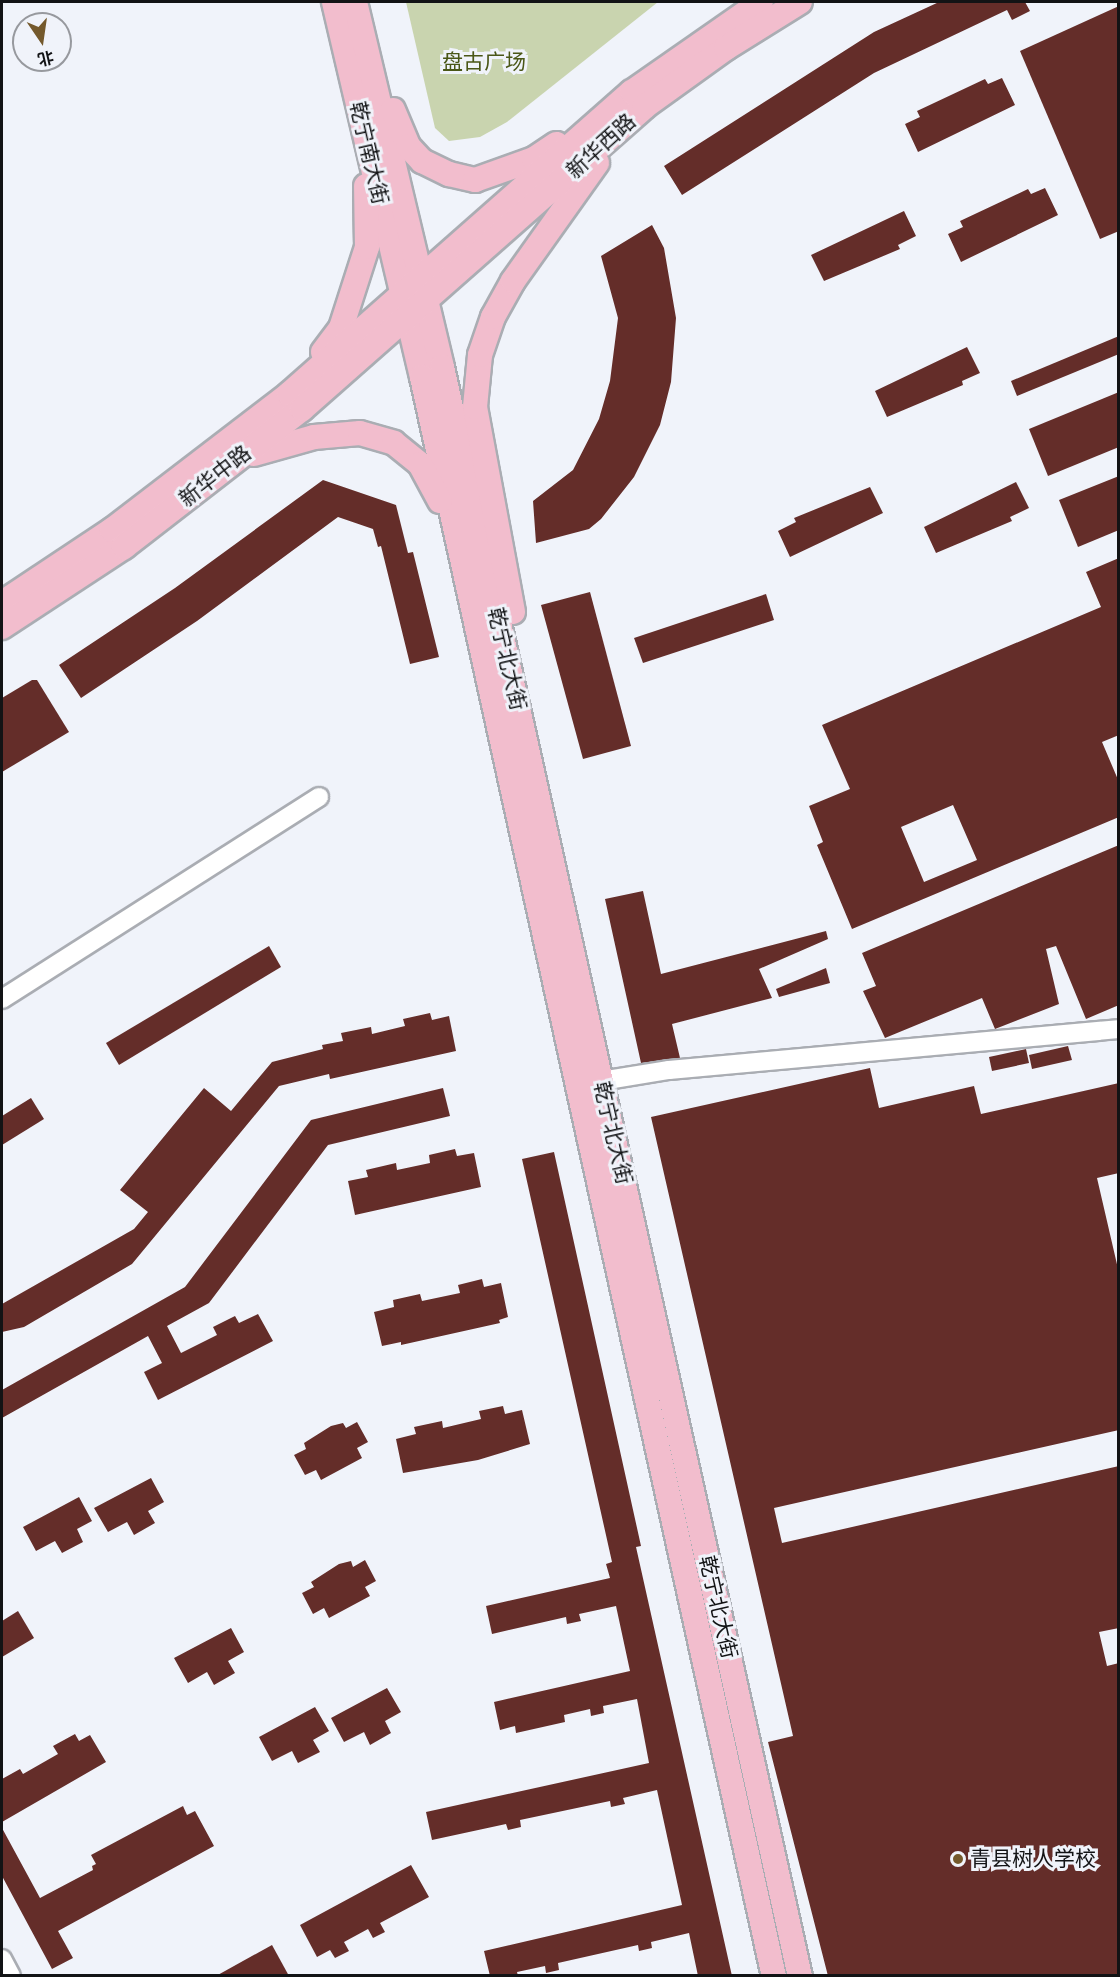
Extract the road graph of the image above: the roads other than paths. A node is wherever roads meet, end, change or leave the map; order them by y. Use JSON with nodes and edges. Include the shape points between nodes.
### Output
{"nodes":[{"id":1,"x":333,"y":2,"type":"edge"},
{"id":2,"x":356,"y":2,"type":"edge"},
{"id":3,"x":761,"y":2,"type":"edge"},
{"id":4,"x":800,"y":2,"type":"edge"},
{"id":5,"x":370,"y":65,"type":"junction"},
{"id":6,"x":632,"y":92,"type":"junction"},
{"id":7,"x":359,"y":110,"type":"junction"},
{"id":8,"x":624,"y":125,"type":"junction"},
{"id":9,"x":414,"y":298,"type":"junction"},
{"id":10,"x":289,"y":394,"type":"junction"},
{"id":11,"x":230,"y":465,"type":"junction"},
{"id":12,"x":468,"y":592,"type":"junction"},
{"id":13,"x":2,"y":603,"type":"edge"},
{"id":14,"x":2,"y":627,"type":"edge"},
{"id":15,"x":529,"y":757,"type":"junction"},
{"id":16,"x":319,"y":796,"type":"dead end"},
{"id":17,"x":2,"y":999,"type":"edge"},
{"id":18,"x":1119,"y":1029,"type":"edge"},
{"id":19,"x":601,"y":1081,"type":"junction"},
{"id":20,"x":2,"y":1959,"type":"edge"},
{"id":21,"x":11,"y":1976,"type":"edge"},
{"id":22,"x":774,"y":1976,"type":"edge"},
{"id":23,"x":800,"y":1976,"type":"edge"}],
"edges":[{"from":1,"to":7,"type":"main road","name":"乾宁南大街"},
{"from":2,"to":5,"type":"main road","name":"乾宁南大街"},
{"from":3,"to":6,"type":"main road","name":"新华西路"},
{"from":4,"to":8,"type":"main road","name":"新华西路","via":[[675,83]]},
{"from":5,"to":6,"type":"main road","via":[[408,146],[431,165],[475,180],[534,159]]},
{"from":5,"to":9,"type":"main road","name":"乾宁南大街"},
{"from":6,"to":9,"type":"main road","name":"新华西路"},
{"from":7,"to":9,"type":"main road","name":"乾宁南大街"},
{"from":7,"to":10,"type":"main road","via":[[368,202],[367,247],[341,328]]},
{"from":8,"to":9,"type":"main road","name":"新华西路"},
{"from":8,"to":15,"type":"main road","via":[[513,281],[493,317],[480,355],[475,407],[532,719]]},
{"from":9,"to":10,"type":"main road","name":"新华中路"},
{"from":9,"to":11,"type":"main road","name":"新华中路"},
{"from":9,"to":12,"type":"main road","name":"乾宁北大街"},
{"from":9,"to":15,"type":"main road","name":"乾宁北大街"},
{"from":10,"to":13,"type":"main road","name":"新华中路","via":[[112,530]]},
{"from":11,"to":12,"type":"main road","via":[[270,447],[338,432],[360,433],[393,443],[420,464],[439,497]]},
{"from":11,"to":14,"type":"main road","name":"新华中路","via":[[124,546]]},
{"from":12,"to":22,"type":"main road","name":"乾宁北大街"},
{"from":15,"to":19,"type":"main road","name":"乾宁北大街"},
{"from":16,"to":17,"type":"street"},
{"from":18,"to":19,"type":"street","via":[[669,1070]]},
{"from":19,"to":23,"type":"main road","name":"乾宁北大街"},
{"from":20,"to":21,"type":"street"}]}
